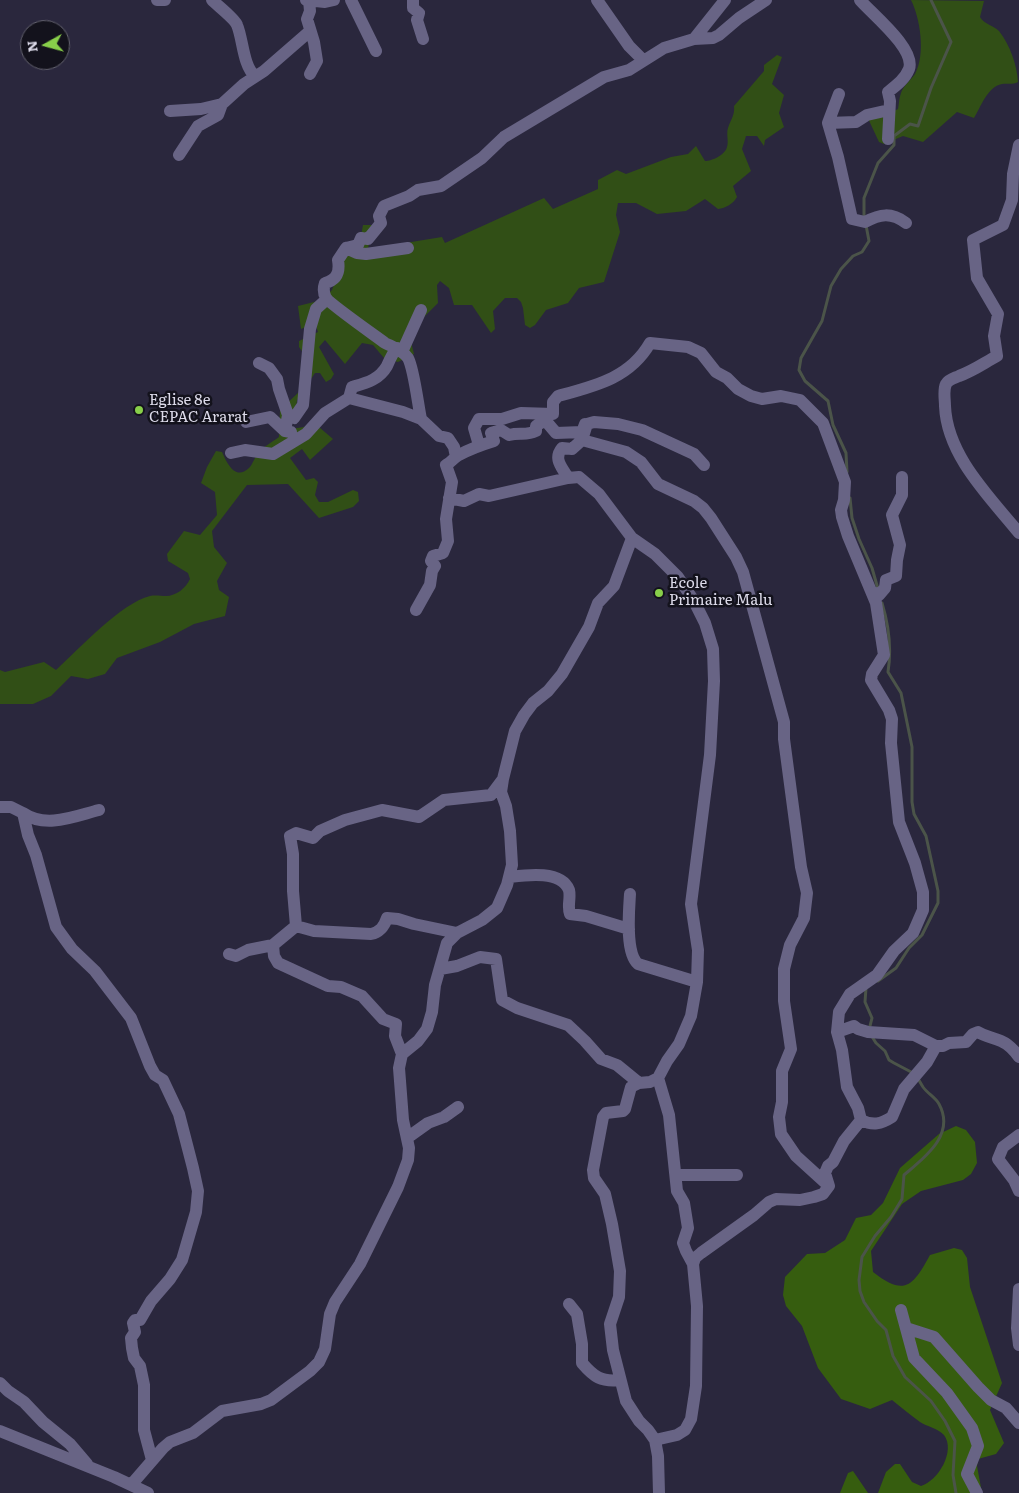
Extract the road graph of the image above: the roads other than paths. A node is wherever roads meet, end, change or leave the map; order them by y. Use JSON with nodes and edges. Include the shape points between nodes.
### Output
{"nodes":[{"id":1,"x":157,"y":0,"type":"edge"},
{"id":2,"x":165,"y":0,"type":"edge"},
{"id":3,"x":212,"y":0,"type":"edge"},
{"id":4,"x":308,"y":0,"type":"edge"},
{"id":5,"x":334,"y":0,"type":"edge"},
{"id":6,"x":351,"y":0,"type":"edge"},
{"id":7,"x":413,"y":0,"type":"edge"},
{"id":8,"x":597,"y":0,"type":"edge"},
{"id":9,"x":724,"y":0,"type":"edge"},
{"id":10,"x":766,"y":0,"type":"edge"},
{"id":11,"x":860,"y":0,"type":"edge"},
{"id":12,"x":310,"y":32,"type":"junction"},
{"id":13,"x":424,"y":39,"type":"dead end"},
{"id":14,"x":694,"y":40,"type":"junction"},
{"id":15,"x":376,"y":51,"type":"dead end"},
{"id":16,"x":643,"y":60,"type":"junction"},
{"id":17,"x":310,"y":74,"type":"dead end"},
{"id":18,"x":255,"y":76,"type":"junction"},
{"id":19,"x":839,"y":94,"type":"dead end"},
{"id":20,"x":222,"y":104,"type":"junction"},
{"id":21,"x":889,"y":110,"type":"junction"},
{"id":22,"x":170,"y":111,"type":"dead end"},
{"id":23,"x":828,"y":122,"type":"junction"},
{"id":24,"x":888,"y":139,"type":"dead end"},
{"id":25,"x":1019,"y":145,"type":"edge"},
{"id":26,"x":179,"y":155,"type":"dead end"},
{"id":27,"x":906,"y":224,"type":"dead end"},
{"id":28,"x":346,"y":248,"type":"junction"},
{"id":29,"x":408,"y":248,"type":"dead end"},
{"id":30,"x":327,"y":299,"type":"junction"},
{"id":31,"x":421,"y":310,"type":"dead end"},
{"id":32,"x":399,"y":350,"type":"junction"},
{"id":33,"x":259,"y":363,"type":"dead end"},
{"id":34,"x":349,"y":398,"type":"junction"},
{"id":35,"x":288,"y":415,"type":"junction"},
{"id":36,"x":421,"y":419,"type":"junction"},
{"id":37,"x":246,"y":422,"type":"dead end"},
{"id":38,"x":594,"y":422,"type":"junction"},
{"id":39,"x":285,"y":431,"type":"junction"},
{"id":40,"x":306,"y":434,"type":"junction"},
{"id":41,"x":582,"y":440,"type":"junction"},
{"id":42,"x":479,"y":445,"type":"junction"},
{"id":43,"x":231,"y":453,"type":"dead end"},
{"id":44,"x":456,"y":456,"type":"junction"},
{"id":45,"x":704,"y":465,"type":"dead end"},
{"id":46,"x":902,"y":476,"type":"dead end"},
{"id":47,"x":568,"y":478,"type":"junction"},
{"id":48,"x":449,"y":498,"type":"junction"},
{"id":49,"x":1019,"y":533,"type":"edge"},
{"id":50,"x":632,"y":538,"type":"junction"},
{"id":51,"x":872,"y":592,"type":"junction"},
{"id":52,"x":416,"y":610,"type":"dead end"},
{"id":53,"x":503,"y":779,"type":"junction"},
{"id":54,"x":0,"y":807,"type":"edge"},
{"id":55,"x":99,"y":810,"type":"dead end"},
{"id":56,"x":23,"y":813,"type":"junction"},
{"id":57,"x":510,"y":877,"type":"junction"},
{"id":58,"x":630,"y":894,"type":"dead end"},
{"id":59,"x":296,"y":926,"type":"junction"},
{"id":60,"x":629,"y":929,"type":"junction"},
{"id":61,"x":457,"y":933,"type":"junction"},
{"id":62,"x":273,"y":945,"type":"junction"},
{"id":63,"x":229,"y":954,"type":"dead end"},
{"id":64,"x":440,"y":968,"type":"junction"},
{"id":65,"x":697,"y":982,"type":"junction"},
{"id":66,"x":837,"y":1032,"type":"junction"},
{"id":67,"x":936,"y":1046,"type":"junction"},
{"id":68,"x":402,"y":1054,"type":"junction"},
{"id":69,"x":1019,"y":1057,"type":"edge"},
{"id":70,"x":658,"y":1078,"type":"junction"},
{"id":71,"x":639,"y":1083,"type":"junction"},
{"id":72,"x":458,"y":1107,"type":"dead end"},
{"id":73,"x":861,"y":1120,"type":"junction"},
{"id":74,"x":1019,"y":1135,"type":"edge"},
{"id":75,"x":407,"y":1138,"type":"junction"},
{"id":76,"x":676,"y":1175,"type":"junction"},
{"id":77,"x":737,"y":1175,"type":"dead end"},
{"id":78,"x":829,"y":1186,"type":"junction"},
{"id":79,"x":1019,"y":1191,"type":"edge"},
{"id":80,"x":694,"y":1264,"type":"junction"},
{"id":81,"x":1019,"y":1289,"type":"edge"},
{"id":82,"x":568,"y":1304,"type":"dead end"},
{"id":83,"x":901,"y":1310,"type":"dead end"},
{"id":84,"x":906,"y":1328,"type":"junction"},
{"id":85,"x":1019,"y":1345,"type":"edge"},
{"id":86,"x":620,"y":1380,"type":"junction"},
{"id":87,"x":0,"y":1383,"type":"edge"},
{"id":88,"x":1019,"y":1423,"type":"edge"},
{"id":89,"x":0,"y":1431,"type":"edge"},
{"id":90,"x":655,"y":1440,"type":"junction"},
{"id":91,"x":152,"y":1460,"type":"junction"},
{"id":92,"x":90,"y":1467,"type":"junction"},
{"id":93,"x":131,"y":1485,"type":"junction"},
{"id":94,"x":148,"y":1493,"type":"edge"},
{"id":95,"x":659,"y":1493,"type":"edge"},
{"id":96,"x":977,"y":1493,"type":"edge"}],
"edges":[{"from":1,"to":2,"type":"street"},
{"from":3,"to":18,"type":"street","via":[[237,24],[245,56]]},
{"from":4,"to":5,"type":"street"},
{"from":4,"to":12,"type":"street"},
{"from":6,"to":15,"type":"street"},
{"from":7,"to":13,"type":"street"},
{"from":8,"to":16,"type":"street","via":[[629,46]]},
{"from":9,"to":14,"type":"street"},
{"from":10,"to":14,"type":"street","via":[[719,35]]},
{"from":11,"to":21,"type":"street","via":[[910,58],[910,68],[902,81],[888,92]]},
{"from":12,"to":17,"type":"street","via":[[317,61]]},
{"from":12,"to":18,"type":"street"},
{"from":14,"to":16,"type":"street","via":[[664,48]]},
{"from":16,"to":28,"type":"street","via":[[629,70],[604,77],[504,137],[482,158],[441,186],[418,190],[384,206],[379,216],[381,223],[368,239],[361,238],[358,245]]},
{"from":18,"to":20,"type":"street"},
{"from":19,"to":23,"type":"street"},
{"from":20,"to":22,"type":"street"},
{"from":20,"to":26,"type":"street","via":[[218,115],[198,126]]},
{"from":21,"to":23,"type":"street","via":[[867,114],[856,122]]},
{"from":21,"to":24,"type":"street"},
{"from":23,"to":27,"type":"street","via":[[852,219],[865,222],[878,215],[898,218]]},
{"from":25,"to":49,"type":"street","via":[[1012,200],[1003,225],[973,240],[978,278],[998,314],[994,336],[997,356],[970,372],[950,379],[944,396],[945,416],[964,464]]},
{"from":28,"to":29,"type":"street","via":[[366,254]]},
{"from":28,"to":30,"type":"street","via":[[338,260],[340,268],[336,277],[325,283],[323,290]]},
{"from":30,"to":32,"type":"street"},
{"from":30,"to":35,"type":"street","via":[[316,309],[310,329],[303,405],[294,418]]},
{"from":31,"to":32,"type":"street"},
{"from":32,"to":34,"type":"street","via":[[390,356],[381,374],[370,382],[352,387]]},
{"from":32,"to":36,"type":"street","via":[[408,358]]},
{"from":33,"to":35,"type":"street","via":[[269,368],[277,378]]},
{"from":34,"to":36,"type":"street"},
{"from":34,"to":40,"type":"street","via":[[325,413]]},
{"from":35,"to":39,"type":"street"},
{"from":36,"to":44,"type":"street","via":[[439,436],[448,438]]},
{"from":37,"to":39,"type":"street","via":[[270,417]]},
{"from":38,"to":41,"type":"street","via":[[588,424]]},
{"from":38,"to":42,"type":"street","via":[[597,416],[588,417],[582,432],[556,433],[544,420],[529,434],[509,435],[501,430],[491,433],[494,441]]},
{"from":38,"to":45,"type":"street","via":[[642,430],[694,454]]},
{"from":39,"to":40,"type":"street"},
{"from":40,"to":43,"type":"street","via":[[273,454],[245,450]]},
{"from":41,"to":47,"type":"street","via":[[572,449],[562,448],[557,454],[557,461]]},
{"from":41,"to":78,"type":"street","via":[[626,452],[641,462],[658,484],[703,508],[736,557],[748,586],[784,722],[807,893],[804,918],[790,944],[784,969],[784,1001],[791,1050],[782,1071],[781,1134],[796,1156]]},
{"from":42,"to":44,"type":"street"},
{"from":42,"to":51,"type":"street","via":[[474,428],[479,419],[502,419],[521,413],[553,414],[553,402],[558,396],[611,380],[633,365],[650,343],[688,347],[701,353],[716,372],[738,389],[762,399],[781,396],[800,400],[823,422],[845,482],[842,517]]},
{"from":44,"to":48,"type":"street","via":[[446,465],[452,482]]},
{"from":46,"to":51,"type":"street","via":[[902,495],[892,515],[900,546],[896,576],[886,580],[879,595]]},
{"from":47,"to":48,"type":"street","via":[[489,496],[479,494],[464,501]]},
{"from":47,"to":50,"type":"street","via":[[579,477],[599,494]]},
{"from":48,"to":52,"type":"street","via":[[446,519],[448,541],[443,553],[433,556],[431,561],[435,566],[430,585]]},
{"from":50,"to":53,"type":"street","via":[[614,586],[598,603],[589,627],[562,674],[524,715]]},
{"from":50,"to":65,"type":"street","via":[[655,554],[678,577],[702,616],[713,650],[710,756],[691,904],[698,950]]},
{"from":51,"to":66,"type":"street","via":[[884,655],[871,680],[892,719],[891,743],[899,822],[923,892],[923,910],[913,934],[894,951],[877,975],[846,998],[839,1012]]},
{"from":53,"to":57,"type":"street","via":[[501,792],[512,850]]},
{"from":53,"to":59,"type":"street","via":[[491,795],[444,800],[419,817],[382,810],[344,820],[320,831],[313,838],[296,833],[290,836]]},
{"from":54,"to":56,"type":"street","via":[[11,807]]},
{"from":55,"to":56,"type":"street","via":[[54,821],[31,818]]},
{"from":56,"to":91,"type":"street","via":[[56,928],[131,1018],[150,1066],[163,1080],[179,1114],[198,1191],[196,1212],[182,1260],[140,1320],[133,1323],[131,1338],[144,1385],[144,1430]]},
{"from":57,"to":60,"type":"street","via":[[546,875],[554,878],[567,886],[570,914]]},
{"from":57,"to":61,"type":"street","via":[[498,908]]},
{"from":58,"to":60,"type":"street"},
{"from":59,"to":61,"type":"street","via":[[371,934],[378,932],[386,918]]},
{"from":59,"to":62,"type":"street"},
{"from":60,"to":65,"type":"street","via":[[634,961]]},
{"from":61,"to":64,"type":"street","via":[[447,943]]},
{"from":62,"to":63,"type":"street","via":[[236,956]]},
{"from":62,"to":68,"type":"street","via":[[278,962],[328,986],[341,987],[362,996],[383,1019],[396,1024],[395,1036]]},
{"from":64,"to":68,"type":"street","via":[[427,1029]]},
{"from":64,"to":71,"type":"street","via":[[457,966],[480,957],[496,959],[502,1000],[568,1026],[601,1059],[617,1065]]},
{"from":65,"to":70,"type":"street","via":[[685,1032]]},
{"from":66,"to":67,"type":"street","via":[[854,1026],[868,1032],[914,1035]]},
{"from":66,"to":73,"type":"street","via":[[847,1087]]},
{"from":67,"to":69,"type":"street","via":[[966,1042],[978,1032],[1007,1044]]},
{"from":67,"to":73,"type":"street","via":[[928,1062],[904,1089],[892,1117],[877,1124]]},
{"from":68,"to":75,"type":"street","via":[[399,1068]]},
{"from":70,"to":71,"type":"street"},
{"from":70,"to":76,"type":"street","via":[[669,1116]]},
{"from":71,"to":86,"type":"street","via":[[631,1088],[623,1111],[606,1113],[602,1117],[593,1170],[594,1178],[605,1194],[620,1271],[619,1297],[610,1324]]},
{"from":72,"to":75,"type":"street"},
{"from":73,"to":78,"type":"street","via":[[828,1166],[825,1173]]},
{"from":74,"to":79,"type":"street","via":[[1003,1147],[998,1159]]},
{"from":75,"to":91,"type":"street","via":[[408,1160],[404,1171],[360,1264],[335,1302],[330,1314],[326,1348],[319,1362],[271,1400],[222,1411],[193,1433],[170,1442]]},
{"from":76,"to":77,"type":"street"},
{"from":76,"to":80,"type":"street","via":[[677,1191],[684,1202],[688,1228],[683,1242]]},
{"from":78,"to":80,"type":"street","via":[[823,1194],[814,1197],[769,1202],[701,1253]]},
{"from":80,"to":90,"type":"street","via":[[696,1386],[691,1419],[685,1430],[677,1435]]},
{"from":81,"to":85,"type":"street"},
{"from":82,"to":86,"type":"street","via":[[576,1314],[582,1363],[592,1374],[607,1381]]},
{"from":83,"to":84,"type":"street"},
{"from":84,"to":88,"type":"street","via":[[934,1337],[978,1387],[991,1400],[1006,1408]]},
{"from":84,"to":96,"type":"street","via":[[914,1358],[947,1393],[972,1428],[978,1446],[967,1474]]},
{"from":86,"to":90,"type":"street","via":[[632,1412]]},
{"from":87,"to":92,"type":"street","via":[[70,1444]]},
{"from":89,"to":92,"type":"street"},
{"from":90,"to":95,"type":"street"},
{"from":91,"to":93,"type":"street"},
{"from":92,"to":93,"type":"street"},
{"from":93,"to":94,"type":"street"}]}
